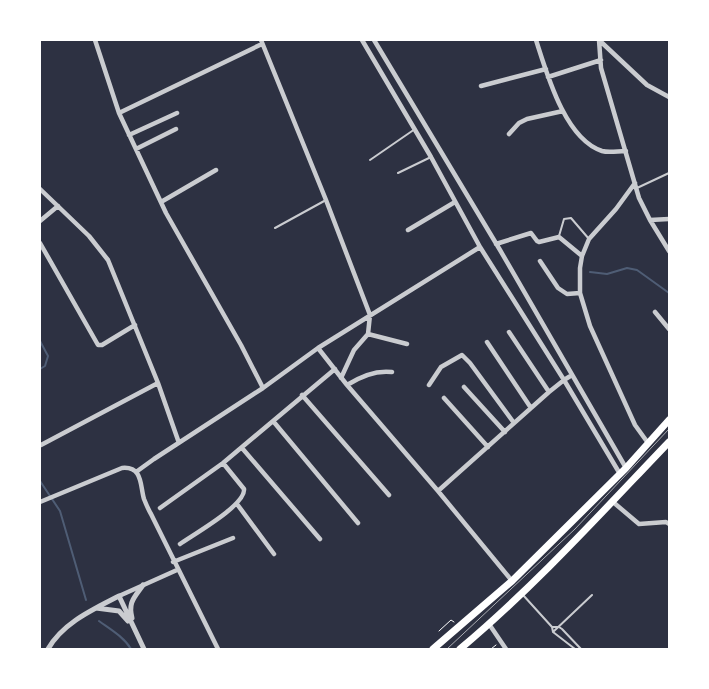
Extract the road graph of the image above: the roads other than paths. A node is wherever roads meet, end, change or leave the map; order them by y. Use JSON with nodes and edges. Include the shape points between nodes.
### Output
{"nodes":[{"id":1,"x":95,"y":40,"type":"edge"},
{"id":2,"x":362,"y":40,"type":"edge"},
{"id":3,"x":374,"y":40,"type":"edge"},
{"id":4,"x":536,"y":40,"type":"edge"},
{"id":5,"x":599,"y":40,"type":"edge"},
{"id":6,"x":262,"y":42,"type":"edge"},
{"id":7,"x":600,"y":60,"type":"junction"},
{"id":8,"x":546,"y":69,"type":"junction"},
{"id":9,"x":548,"y":77,"type":"junction"},
{"id":10,"x":481,"y":86,"type":"dead end"},
{"id":11,"x":669,"y":97,"type":"edge"},
{"id":12,"x":562,"y":111,"type":"junction"},
{"id":13,"x":177,"y":112,"type":"dead end"},
{"id":14,"x":119,"y":113,"type":"junction"},
{"id":15,"x":176,"y":129,"type":"dead end"},
{"id":16,"x":414,"y":129,"type":"junction"},
{"id":17,"x":509,"y":134,"type":"dead end"},
{"id":18,"x":129,"y":135,"type":"junction"},
{"id":19,"x":136,"y":149,"type":"junction"},
{"id":20,"x":626,"y":151,"type":"junction"},
{"id":21,"x":431,"y":156,"type":"junction"},
{"id":22,"x":370,"y":160,"type":"dead end"},
{"id":23,"x":216,"y":170,"type":"dead end"},
{"id":24,"x":398,"y":173,"type":"dead end"},
{"id":25,"x":669,"y":173,"type":"edge"},
{"id":26,"x":635,"y":182,"type":"junction"},
{"id":27,"x":40,"y":189,"type":"edge"},
{"id":28,"x":636,"y":189,"type":"junction"},
{"id":29,"x":326,"y":200,"type":"junction"},
{"id":30,"x":161,"y":202,"type":"junction"},
{"id":31,"x":454,"y":202,"type":"junction"},
{"id":32,"x":58,"y":206,"type":"junction"},
{"id":33,"x":669,"y":219,"type":"edge"},
{"id":34,"x":650,"y":220,"type":"junction"},
{"id":35,"x":40,"y":221,"type":"edge"},
{"id":36,"x":276,"y":228,"type":"dead end"},
{"id":37,"x":408,"y":230,"type":"dead end"},
{"id":38,"x":559,"y":237,"type":"junction"},
{"id":39,"x":589,"y":239,"type":"junction"},
{"id":40,"x":40,"y":243,"type":"edge"},
{"id":41,"x":496,"y":244,"type":"junction"},
{"id":42,"x":480,"y":247,"type":"junction"},
{"id":43,"x":669,"y":251,"type":"edge"},
{"id":44,"x":582,"y":256,"type":"junction"},
{"id":45,"x":540,"y":261,"type":"dead end"},
{"id":46,"x":580,"y":293,"type":"junction"},
{"id":47,"x":655,"y":312,"type":"dead end"},
{"id":48,"x":370,"y":314,"type":"junction"},
{"id":49,"x":135,"y":325,"type":"junction"},
{"id":50,"x":669,"y":329,"type":"edge"},
{"id":51,"x":509,"y":332,"type":"dead end"},
{"id":52,"x":368,"y":334,"type":"junction"},
{"id":53,"x":487,"y":342,"type":"dead end"},
{"id":54,"x":407,"y":344,"type":"dead end"},
{"id":55,"x":318,"y":348,"type":"junction"},
{"id":56,"x":335,"y":369,"type":"junction"},
{"id":57,"x":392,"y":372,"type":"dead end"},
{"id":58,"x":572,"y":375,"type":"junction"},
{"id":59,"x":341,"y":378,"type":"junction"},
{"id":60,"x":564,"y":380,"type":"junction"},
{"id":61,"x":158,"y":382,"type":"junction"},
{"id":62,"x":347,"y":385,"type":"junction"},
{"id":63,"x":429,"y":386,"type":"dead end"},
{"id":64,"x":464,"y":387,"type":"dead end"},
{"id":65,"x":263,"y":388,"type":"junction"},
{"id":66,"x":549,"y":392,"type":"junction"},
{"id":67,"x":302,"y":395,"type":"junction"},
{"id":68,"x":444,"y":398,"type":"dead end"},
{"id":69,"x":531,"y":408,"type":"junction"},
{"id":70,"x":669,"y":420,"type":"edge"},
{"id":71,"x":273,"y":421,"type":"junction"},
{"id":72,"x":514,"y":423,"type":"junction"},
{"id":73,"x":505,"y":432,"type":"junction"},
{"id":74,"x":669,"y":442,"type":"edge"},
{"id":75,"x":179,"y":443,"type":"junction"},
{"id":76,"x":648,"y":443,"type":"junction"},
{"id":77,"x":41,"y":445,"type":"edge"},
{"id":78,"x":488,"y":447,"type":"junction"},
{"id":79,"x":242,"y":448,"type":"junction"},
{"id":80,"x":224,"y":464,"type":"junction"},
{"id":81,"x":626,"y":468,"type":"junction"},
{"id":82,"x":136,"y":472,"type":"junction"},
{"id":83,"x":620,"y":474,"type":"junction"},
{"id":84,"x":438,"y":491,"type":"junction"},
{"id":85,"x":389,"y":495,"type":"dead end"},
{"id":86,"x":40,"y":502,"type":"edge"},
{"id":87,"x":613,"y":502,"type":"junction"},
{"id":88,"x":237,"y":504,"type":"junction"},
{"id":89,"x":160,"y":508,"type":"dead end"},
{"id":90,"x":358,"y":523,"type":"dead end"},
{"id":91,"x":669,"y":524,"type":"edge"},
{"id":92,"x":233,"y":538,"type":"dead end"},
{"id":93,"x":320,"y":539,"type":"dead end"},
{"id":94,"x":180,"y":544,"type":"dead end"},
{"id":95,"x":274,"y":554,"type":"dead end"},
{"id":96,"x":173,"y":562,"type":"junction"},
{"id":97,"x":177,"y":570,"type":"junction"},
{"id":98,"x":512,"y":581,"type":"junction"},
{"id":99,"x":143,"y":585,"type":"junction"},
{"id":100,"x":521,"y":594,"type":"junction"},
{"id":101,"x":592,"y":595,"type":"dead end"},
{"id":102,"x":119,"y":596,"type":"junction"},
{"id":103,"x":96,"y":608,"type":"junction"},
{"id":104,"x":132,"y":624,"type":"junction"},
{"id":105,"x":489,"y":624,"type":"junction"},
{"id":106,"x":552,"y":627,"type":"junction"},
{"id":107,"x":559,"y":627,"type":"junction"},
{"id":108,"x":554,"y":632,"type":"junction"},
{"id":109,"x":49,"y":648,"type":"edge"},
{"id":110,"x":578,"y":648,"type":"edge"},
{"id":111,"x":144,"y":649,"type":"edge"},
{"id":112,"x":218,"y":649,"type":"edge"},
{"id":113,"x":433,"y":649,"type":"edge"},
{"id":114,"x":460,"y":649,"type":"edge"},
{"id":115,"x":506,"y":649,"type":"edge"}],
"edges":[{"from":1,"to":14,"type":"street"},
{"from":2,"to":16,"type":"street"},
{"from":3,"to":41,"type":"street"},
{"from":4,"to":8,"type":"street"},
{"from":5,"to":7,"type":"street"},
{"from":5,"to":11,"type":"street","via":[[646,86]]},
{"from":6,"to":14,"type":"street"},
{"from":6,"to":29,"type":"street"},
{"from":7,"to":9,"type":"street"},
{"from":7,"to":20,"type":"street"},
{"from":8,"to":9,"type":"street"},
{"from":8,"to":10,"type":"street"},
{"from":9,"to":12,"type":"street"},
{"from":12,"to":17,"type":"street","via":[[527,119]]},
{"from":12,"to":20,"type":"street","via":[[587,144],[604,152]]},
{"from":13,"to":18,"type":"street"},
{"from":14,"to":18,"type":"street"},
{"from":15,"to":19,"type":"street"},
{"from":16,"to":21,"type":"street"},
{"from":16,"to":22,"type":"lane"},
{"from":18,"to":19,"type":"street"},
{"from":19,"to":30,"type":"street"},
{"from":20,"to":26,"type":"street"},
{"from":21,"to":24,"type":"lane"},
{"from":21,"to":31,"type":"street"},
{"from":23,"to":30,"type":"street"},
{"from":25,"to":28,"type":"lane"},
{"from":26,"to":28,"type":"street"},
{"from":26,"to":39,"type":"street"},
{"from":27,"to":32,"type":"street"},
{"from":28,"to":34,"type":"street"},
{"from":29,"to":36,"type":"lane"},
{"from":29,"to":48,"type":"street"},
{"from":30,"to":65,"type":"street"},
{"from":31,"to":37,"type":"street"},
{"from":31,"to":42,"type":"street"},
{"from":32,"to":35,"type":"street"},
{"from":32,"to":49,"type":"street","via":[[105,254]]},
{"from":33,"to":34,"type":"street"},
{"from":34,"to":43,"type":"street"},
{"from":38,"to":39,"type":"lane","via":[[564,219],[571,218]]},
{"from":38,"to":41,"type":"street","via":[[539,242],[529,233]]},
{"from":38,"to":44,"type":"street"},
{"from":39,"to":44,"type":"street"},
{"from":40,"to":49,"type":"street","via":[[98,345]]},
{"from":41,"to":58,"type":"street"},
{"from":42,"to":48,"type":"street"},
{"from":42,"to":60,"type":"street"},
{"from":44,"to":46,"type":"street"},
{"from":45,"to":46,"type":"street","via":[[558,288],[567,294]]},
{"from":46,"to":76,"type":"street","via":[[590,326],[635,425]]},
{"from":47,"to":50,"type":"street"},
{"from":48,"to":52,"type":"street"},
{"from":48,"to":55,"type":"street"},
{"from":49,"to":61,"type":"street"},
{"from":51,"to":66,"type":"street"},
{"from":52,"to":54,"type":"street"},
{"from":52,"to":59,"type":"street","via":[[354,350]]},
{"from":53,"to":69,"type":"street"},
{"from":55,"to":56,"type":"street"},
{"from":55,"to":65,"type":"street"},
{"from":56,"to":59,"type":"street"},
{"from":56,"to":67,"type":"street"},
{"from":57,"to":62,"type":"street","via":[[362,376]]},
{"from":58,"to":60,"type":"street"},
{"from":58,"to":81,"type":"street"},
{"from":59,"to":62,"type":"street"},
{"from":60,"to":66,"type":"street"},
{"from":60,"to":83,"type":"street"},
{"from":61,"to":75,"type":"street"},
{"from":61,"to":77,"type":"street"},
{"from":62,"to":84,"type":"street"},
{"from":63,"to":72,"type":"street","via":[[441,367],[462,355]]},
{"from":64,"to":73,"type":"street"},
{"from":65,"to":75,"type":"street"},
{"from":66,"to":69,"type":"street"},
{"from":67,"to":71,"type":"street"},
{"from":67,"to":85,"type":"street"},
{"from":68,"to":78,"type":"street"},
{"from":69,"to":72,"type":"street"},
{"from":70,"to":76,"type":"main road"},
{"from":71,"to":79,"type":"street"},
{"from":71,"to":90,"type":"street"},
{"from":72,"to":73,"type":"street"},
{"from":73,"to":78,"type":"street"},
{"from":74,"to":87,"type":"main road"},
{"from":75,"to":82,"type":"street"},
{"from":76,"to":81,"type":"main road"},
{"from":78,"to":84,"type":"street"},
{"from":79,"to":80,"type":"street"},
{"from":79,"to":93,"type":"street"},
{"from":80,"to":88,"type":"street","via":[[244,489]]},
{"from":80,"to":89,"type":"street"},
{"from":81,"to":83,"type":"main road"},
{"from":82,"to":86,"type":"street","via":[[129,467],[122,468]]},
{"from":82,"to":96,"type":"street","via":[[141,480],[143,498]]},
{"from":83,"to":98,"type":"main road"},
{"from":84,"to":98,"type":"street"},
{"from":87,"to":91,"type":"street","via":[[639,524]]},
{"from":87,"to":100,"type":"main road"},
{"from":88,"to":94,"type":"street"},
{"from":88,"to":95,"type":"street"},
{"from":92,"to":96,"type":"street"},
{"from":96,"to":97,"type":"street"},
{"from":97,"to":99,"type":"street"},
{"from":97,"to":112,"type":"street"},
{"from":98,"to":113,"type":"main road"},
{"from":99,"to":102,"type":"street"},
{"from":99,"to":104,"type":"street","via":[[130,609]]},
{"from":100,"to":105,"type":"main road"},
{"from":100,"to":106,"type":"lane"},
{"from":101,"to":107,"type":"lane"},
{"from":102,"to":103,"type":"street"},
{"from":102,"to":104,"type":"street"},
{"from":103,"to":104,"type":"street","via":[[119,611]]},
{"from":103,"to":109,"type":"street","via":[[68,625]]},
{"from":104,"to":111,"type":"street"},
{"from":105,"to":114,"type":"main road"},
{"from":105,"to":115,"type":"street"},
{"from":106,"to":107,"type":"lane"},
{"from":106,"to":108,"type":"lane"},
{"from":107,"to":108,"type":"lane"},
{"from":107,"to":110,"type":"lane"},
{"from":108,"to":110,"type":"lane"}]}
